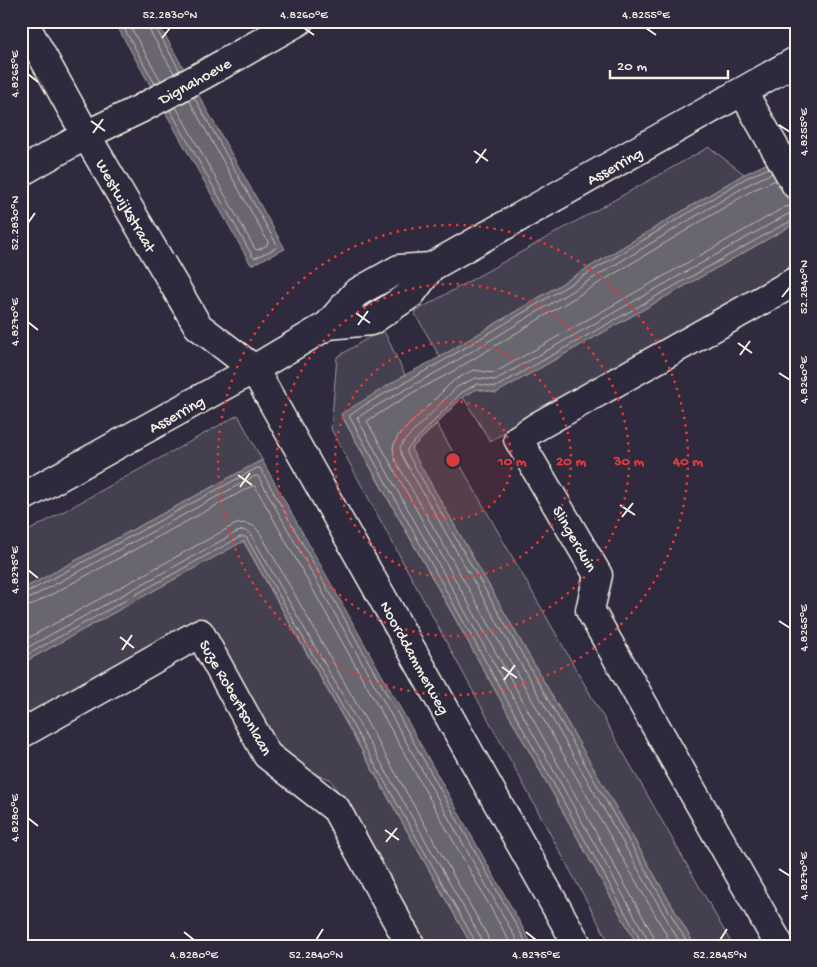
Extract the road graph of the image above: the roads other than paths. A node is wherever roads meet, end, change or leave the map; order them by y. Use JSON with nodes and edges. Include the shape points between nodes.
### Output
{"nodes":[{"id":1,"x":23,"y":21,"type":"edge"},
{"id":2,"x":299,"y":21,"type":"edge"},
{"id":3,"x":796,"y":61,"type":"edge"},
{"id":4,"x":742,"y":92,"type":"junction"},
{"id":5,"x":86,"y":135,"type":"junction"},
{"id":6,"x":21,"y":172,"type":"edge"},
{"id":7,"x":796,"y":185,"type":"edge"},
{"id":8,"x":796,"y":281,"type":"edge"},
{"id":9,"x":254,"y":369,"type":"junction"},
{"id":10,"x":21,"y":498,"type":"edge"},
{"id":11,"x":21,"y":734,"type":"edge"},
{"id":12,"x":411,"y":946,"type":"edge"},
{"id":13,"x":578,"y":946,"type":"edge"},
{"id":14,"x":780,"y":946,"type":"edge"}],
"edges":[{"from":1,"to":5,"type":"street","name":"Westwijkstraat"},
{"from":2,"to":5,"type":"street","name":"Dignahoeve","via":[[140,109]]},
{"from":3,"to":4,"type":"street","name":"Asserring"},
{"from":4,"to":7,"type":"street"},
{"from":4,"to":9,"type":"street","name":"Asserring","via":[[431,267],[411,294],[371,321],[328,325]]},
{"from":5,"to":6,"type":"street","name":"Dignahoeve"},
{"from":5,"to":9,"type":"street","name":"Westwijkstraat","via":[[198,326]]},
{"from":8,"to":14,"type":"street","name":"Slingerduin","via":[[518,439],[598,576],[590,610]]},
{"from":9,"to":10,"type":"street","name":"Asserring"},
{"from":9,"to":13,"type":"street","name":"Noorddammerweg"},
{"from":11,"to":12,"type":"street","name":"Suze Robertsonlaan","via":[[200,633],[267,755],[336,809]]}]}
